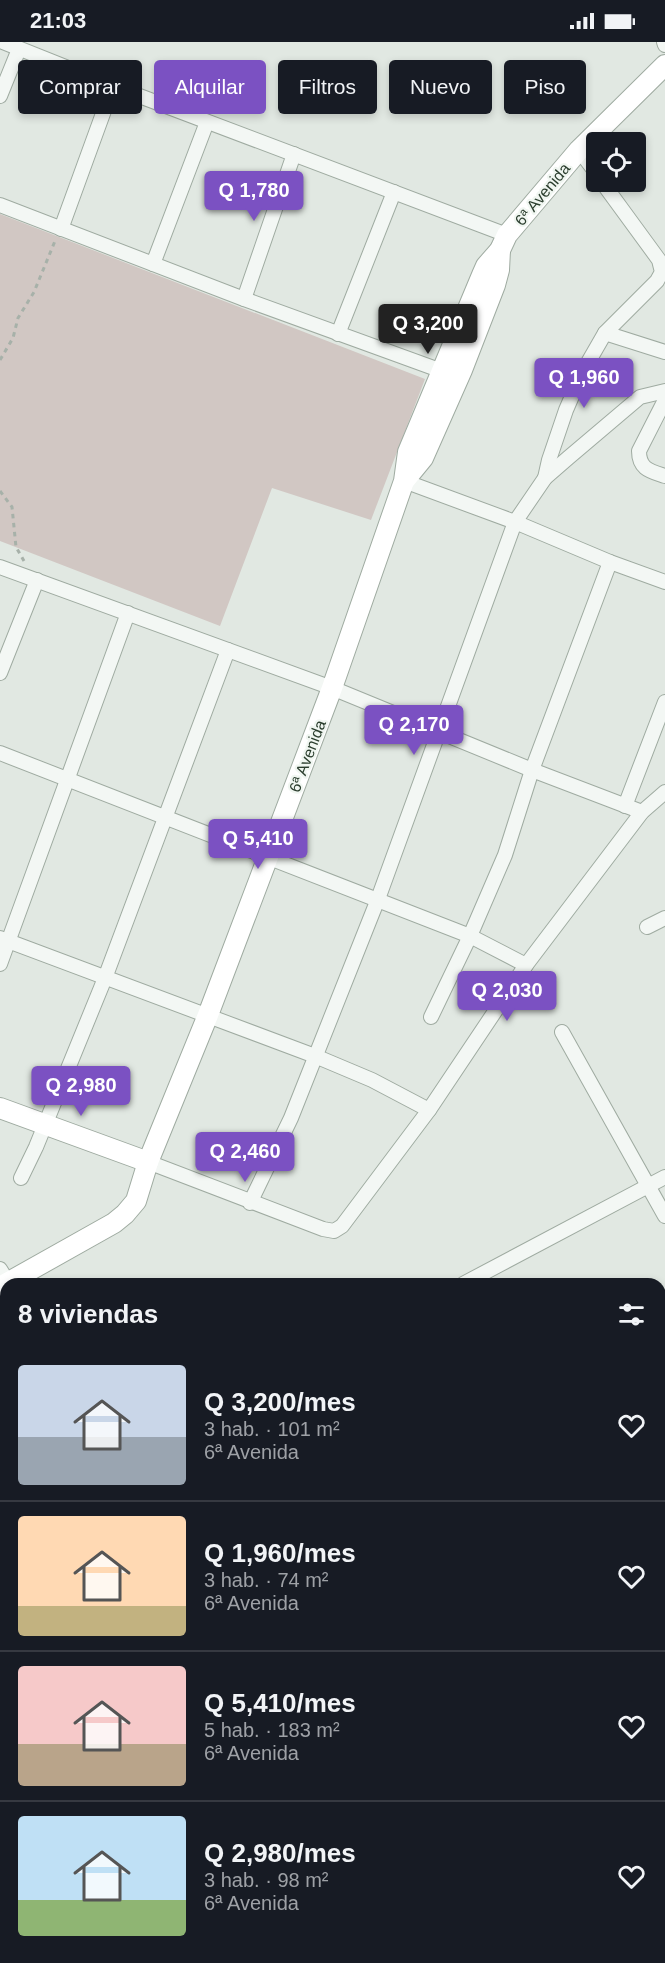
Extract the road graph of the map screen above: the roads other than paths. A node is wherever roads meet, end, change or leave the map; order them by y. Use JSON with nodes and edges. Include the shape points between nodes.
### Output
{"nodes":[{"id":1,"x":3,"y":42,"type":"edge"},
{"id":2,"x":19,"y":50,"type":"junction"},
{"id":3,"x":45,"y":60,"type":"edge"},
{"id":4,"x":665,"y":65,"type":"edge"},
{"id":5,"x":0,"y":96,"type":"edge"},
{"id":6,"x":142,"y":97,"type":"edge"},
{"id":7,"x":103,"y":114,"type":"edge"},
{"id":8,"x":207,"y":122,"type":"junction"},
{"id":9,"x":579,"y":150,"type":"junction"},
{"id":10,"x":294,"y":154,"type":"junction"},
{"id":11,"x":586,"y":159,"type":"edge"},
{"id":12,"x":394,"y":192,"type":"junction"},
{"id":13,"x":609,"y":192,"type":"edge"},
{"id":14,"x":0,"y":205,"type":"edge"},
{"id":15,"x":61,"y":229,"type":"junction"},
{"id":16,"x":503,"y":242,"type":"junction"},
{"id":17,"x":153,"y":264,"type":"junction"},
{"id":18,"x":661,"y":280,"type":"edge"},
{"id":19,"x":244,"y":299,"type":"junction"},
{"id":20,"x":605,"y":333,"type":"junction"},
{"id":21,"x":338,"y":334,"type":"junction"},
{"id":22,"x":665,"y":352,"type":"edge"},
{"id":23,"x":442,"y":371,"type":"junction"},
{"id":24,"x":665,"y":391,"type":"edge"},
{"id":25,"x":665,"y":400,"type":"edge"},
{"id":26,"x":665,"y":476,"type":"edge"},
{"id":27,"x":545,"y":478,"type":"junction"},
{"id":28,"x":404,"y":481,"type":"junction"},
{"id":29,"x":515,"y":522,"type":"junction"},
{"id":30,"x":610,"y":562,"type":"junction"},
{"id":31,"x":0,"y":567,"type":"edge"},
{"id":32,"x":37,"y":580,"type":"junction"},
{"id":33,"x":665,"y":582,"type":"edge"},
{"id":34,"x":128,"y":613,"type":"junction"},
{"id":35,"x":228,"y":650,"type":"junction"},
{"id":36,"x":0,"y":673,"type":"edge"},
{"id":37,"x":332,"y":688,"type":"junction"},
{"id":38,"x":665,"y":702,"type":"edge"},
{"id":39,"x":440,"y":731,"type":"junction"},
{"id":40,"x":0,"y":753,"type":"edge"},
{"id":41,"x":532,"y":770,"type":"junction"},
{"id":42,"x":69,"y":779,"type":"junction"},
{"id":43,"x":665,"y":792,"type":"edge"},
{"id":44,"x":625,"y":806,"type":"junction"},
{"id":45,"x":642,"y":812,"type":"junction"},
{"id":46,"x":166,"y":817,"type":"junction"},
{"id":47,"x":268,"y":857,"type":"junction"},
{"id":48,"x":378,"y":899,"type":"junction"},
{"id":49,"x":665,"y":918,"type":"edge"},
{"id":50,"x":646,"y":927,"type":"dead end"},
{"id":51,"x":470,"y":936,"type":"junction"},
{"id":52,"x":4,"y":940,"type":"edge"},
{"id":53,"x":0,"y":964,"type":"edge"},
{"id":54,"x":526,"y":965,"type":"junction"},
{"id":55,"x":105,"y":978,"type":"junction"},
{"id":56,"x":208,"y":1015,"type":"junction"},
{"id":57,"x":430,"y":1017,"type":"dead end"},
{"id":58,"x":562,"y":1032,"type":"dead end"},
{"id":59,"x":315,"y":1056,"type":"junction"},
{"id":60,"x":0,"y":1108,"type":"edge"},
{"id":61,"x":429,"y":1110,"type":"junction"},
{"id":62,"x":46,"y":1124,"type":"junction"},
{"id":63,"x":148,"y":1162,"type":"junction"},
{"id":64,"x":665,"y":1177,"type":"edge"},
{"id":65,"x":21,"y":1178,"type":"dead end"},
{"id":66,"x":649,"y":1186,"type":"junction"},
{"id":67,"x":250,"y":1203,"type":"junction"},
{"id":68,"x":665,"y":1216,"type":"edge"},
{"id":69,"x":10,"y":1278,"type":"edge"},
{"id":70,"x":474,"y":1278,"type":"edge"}],
"edges":[{"from":1,"to":2,"type":"street"},
{"from":2,"to":3,"type":"street"},
{"from":2,"to":5,"type":"street"},
{"from":4,"to":9,"type":"street","name":"6ª Avenida"},
{"from":6,"to":8,"type":"street"},
{"from":7,"to":15,"type":"street"},
{"from":8,"to":10,"type":"street"},
{"from":8,"to":17,"type":"street"},
{"from":9,"to":11,"type":"street"},
{"from":9,"to":16,"type":"street","name":"6ª Avenida"},
{"from":10,"to":12,"type":"street"},
{"from":10,"to":19,"type":"street"},
{"from":12,"to":16,"type":"street"},
{"from":12,"to":21,"type":"street"},
{"from":13,"to":18,"type":"street","via":[[659,260]]},
{"from":14,"to":15,"type":"street"},
{"from":15,"to":17,"type":"street"},
{"from":16,"to":23,"type":"street","name":"6ª Avenida","via":[[486,266]]},
{"from":16,"to":28,"type":"street","name":"6ª Avenida","via":[[500,270],[462,370],[423,458]]},
{"from":17,"to":19,"type":"street"},
{"from":18,"to":20,"type":"street"},
{"from":19,"to":21,"type":"street"},
{"from":20,"to":22,"type":"street"},
{"from":20,"to":27,"type":"street","via":[[566,410]]},
{"from":21,"to":23,"type":"street"},
{"from":23,"to":28,"type":"street","name":"6ª Avenida","via":[[408,452]]},
{"from":24,"to":27,"type":"street","via":[[634,401]]},
{"from":25,"to":26,"type":"street","via":[[639,451],[641,464]]},
{"from":27,"to":29,"type":"street"},
{"from":28,"to":29,"type":"street"},
{"from":28,"to":37,"type":"street","name":"6ª Avenida"},
{"from":29,"to":30,"type":"street"},
{"from":29,"to":39,"type":"street"},
{"from":30,"to":33,"type":"street"},
{"from":30,"to":41,"type":"street"},
{"from":31,"to":32,"type":"street"},
{"from":32,"to":34,"type":"street"},
{"from":32,"to":36,"type":"street"},
{"from":34,"to":35,"type":"street"},
{"from":34,"to":42,"type":"street"},
{"from":35,"to":37,"type":"street"},
{"from":35,"to":46,"type":"street"},
{"from":37,"to":39,"type":"street"},
{"from":37,"to":47,"type":"street","name":"6ª Avenida"},
{"from":38,"to":44,"type":"street"},
{"from":39,"to":41,"type":"street"},
{"from":39,"to":48,"type":"street"},
{"from":40,"to":42,"type":"street"},
{"from":41,"to":44,"type":"street"},
{"from":41,"to":51,"type":"street","via":[[505,855]]},
{"from":42,"to":46,"type":"street"},
{"from":42,"to":52,"type":"street"},
{"from":43,"to":45,"type":"street"},
{"from":44,"to":45,"type":"street"},
{"from":45,"to":54,"type":"street"},
{"from":46,"to":47,"type":"street"},
{"from":46,"to":55,"type":"street"},
{"from":47,"to":48,"type":"street"},
{"from":47,"to":56,"type":"street","name":"6ª Avenida"},
{"from":48,"to":51,"type":"street"},
{"from":48,"to":59,"type":"street"},
{"from":49,"to":50,"type":"street"},
{"from":51,"to":54,"type":"street"},
{"from":51,"to":57,"type":"street"},
{"from":52,"to":53,"type":"street"},
{"from":52,"to":55,"type":"street"},
{"from":54,"to":61,"type":"street"},
{"from":55,"to":56,"type":"street"},
{"from":55,"to":62,"type":"street"},
{"from":56,"to":59,"type":"street"},
{"from":56,"to":63,"type":"street","name":"6ª Avenida"},
{"from":58,"to":66,"type":"street"},
{"from":59,"to":61,"type":"street"},
{"from":59,"to":67,"type":"street","via":[[291,1118]]},
{"from":60,"to":62,"type":"street"},
{"from":61,"to":67,"type":"street","via":[[342,1226],[334,1231]]},
{"from":62,"to":63,"type":"street"},
{"from":62,"to":65,"type":"street"},
{"from":63,"to":67,"type":"street"},
{"from":63,"to":69,"type":"street","name":"6ª Avenida","via":[[136,1201],[125,1214]]},
{"from":64,"to":66,"type":"street"},
{"from":66,"to":68,"type":"street"},
{"from":66,"to":70,"type":"street"}]}
